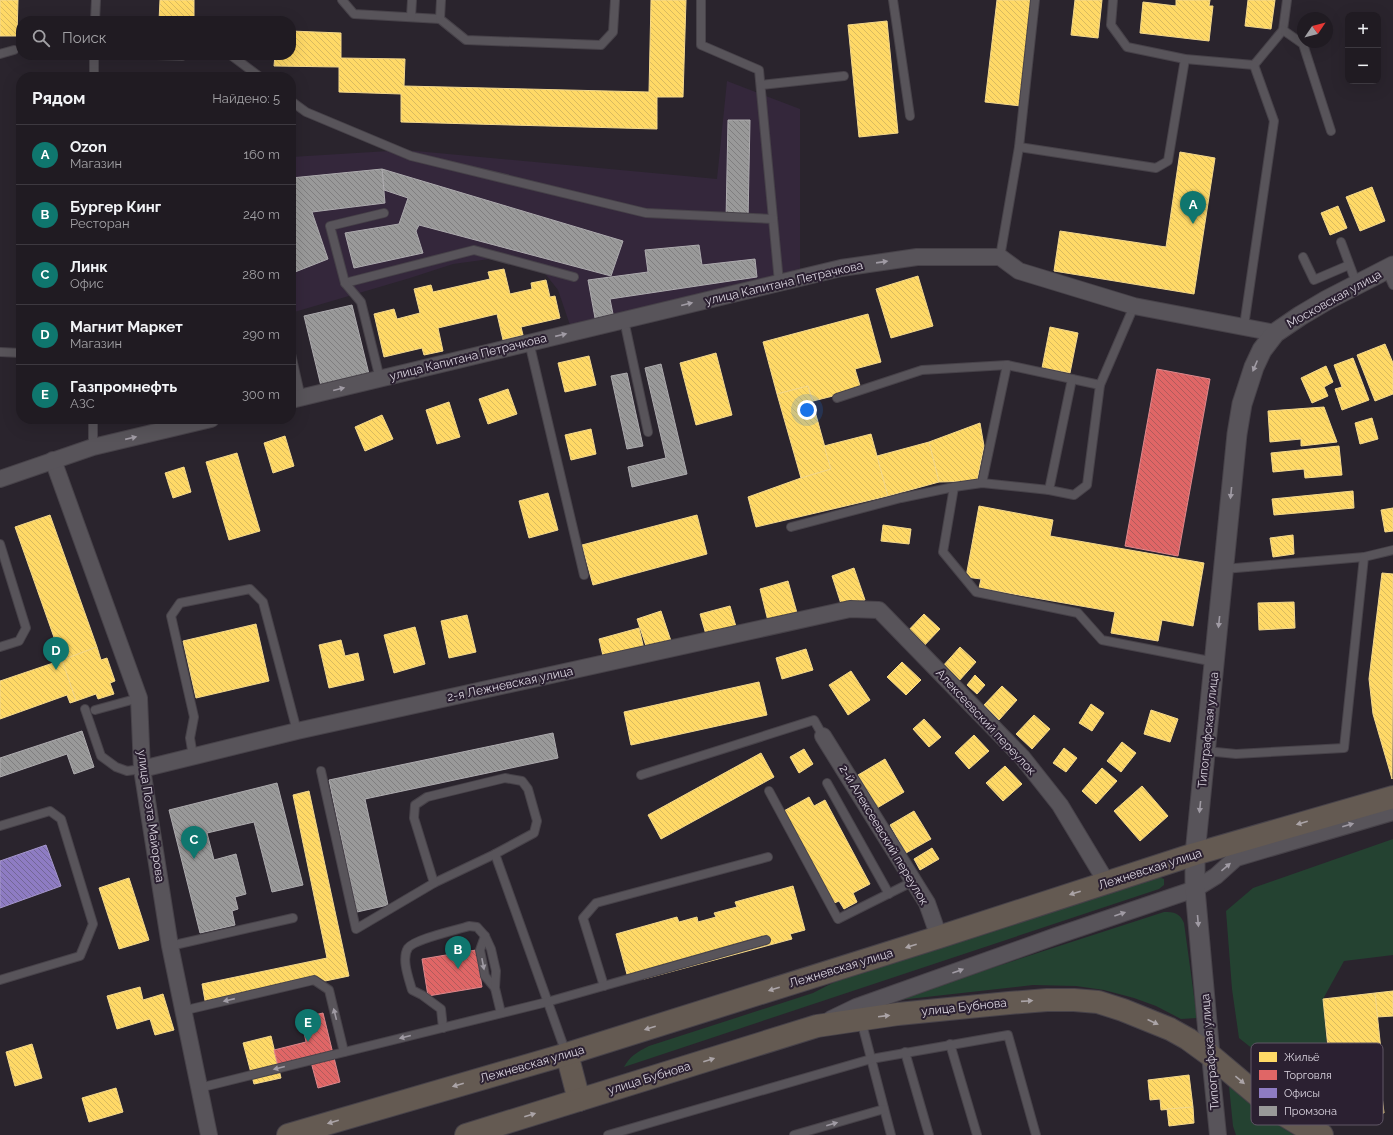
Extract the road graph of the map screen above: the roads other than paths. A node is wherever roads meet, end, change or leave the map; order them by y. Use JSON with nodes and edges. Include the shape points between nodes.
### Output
{"nodes":[{"id":1,"x":96,"y":0,"type":"edge"},
{"id":2,"x":342,"y":0,"type":"edge"},
{"id":3,"x":412,"y":0,"type":"edge"},
{"id":4,"x":441,"y":0,"type":"edge"},
{"id":5,"x":615,"y":0,"type":"edge"},
{"id":6,"x":701,"y":0,"type":"edge"},
{"id":7,"x":893,"y":0,"type":"edge"},
{"id":8,"x":1036,"y":0,"type":"edge"},
{"id":9,"x":1113,"y":0,"type":"edge"},
{"id":10,"x":1287,"y":0,"type":"edge"},
{"id":11,"x":95,"y":16,"type":"edge"},
{"id":12,"x":411,"y":17,"type":"junction"},
{"id":13,"x":440,"y":19,"type":"junction"},
{"id":14,"x":1283,"y":30,"type":"junction"},
{"id":15,"x":14,"y":50,"type":"dead end"},
{"id":16,"x":0,"y":54,"type":"edge"},
{"id":17,"x":1185,"y":59,"type":"junction"},
{"id":18,"x":94,"y":60,"type":"edge"},
{"id":19,"x":237,"y":60,"type":"edge"},
{"id":20,"x":1254,"y":65,"type":"junction"},
{"id":21,"x":94,"y":72,"type":"edge"},
{"id":22,"x":253,"y":72,"type":"edge"},
{"id":23,"x":844,"y":76,"type":"dead end"},
{"id":24,"x":761,"y":85,"type":"junction"},
{"id":25,"x":296,"y":105,"type":"edge"},
{"id":26,"x":910,"y":116,"type":"dead end"},
{"id":27,"x":1331,"y":132,"type":"dead end"},
{"id":28,"x":1019,"y":147,"type":"junction"},
{"id":29,"x":384,"y":213,"type":"dead end"},
{"id":30,"x":773,"y":219,"type":"junction"},
{"id":31,"x":1340,"y":242,"type":"dead end"},
{"id":32,"x":1000,"y":257,"type":"junction"},
{"id":33,"x":1303,"y":257,"type":"dead end"},
{"id":34,"x":1349,"y":264,"type":"junction"},
{"id":35,"x":1391,"y":274,"type":"edge"},
{"id":36,"x":574,"y":277,"type":"dead end"},
{"id":37,"x":779,"y":282,"type":"junction"},
{"id":38,"x":344,"y":283,"type":"junction"},
{"id":39,"x":1357,"y":285,"type":"junction"},
{"id":40,"x":1134,"y":306,"type":"junction"},
{"id":41,"x":624,"y":320,"type":"junction"},
{"id":42,"x":1244,"y":326,"type":"junction"},
{"id":43,"x":1275,"y":333,"type":"junction"},
{"id":44,"x":529,"y":342,"type":"junction"},
{"id":45,"x":0,"y":352,"type":"edge"},
{"id":46,"x":16,"y":353,"type":"edge"},
{"id":47,"x":1007,"y":365,"type":"junction"},
{"id":48,"x":380,"y":379,"type":"junction"},
{"id":49,"x":1072,"y":379,"type":"junction"},
{"id":50,"x":1100,"y":385,"type":"junction"},
{"id":51,"x":837,"y":398,"type":"dead end"},
{"id":52,"x":296,"y":399,"type":"edge"},
{"id":53,"x":93,"y":424,"type":"edge"},
{"id":54,"x":190,"y":424,"type":"edge"},
{"id":55,"x":648,"y":432,"type":"dead end"},
{"id":56,"x":94,"y":447,"type":"junction"},
{"id":57,"x":53,"y":460,"type":"junction"},
{"id":58,"x":0,"y":478,"type":"edge"},
{"id":59,"x":982,"y":483,"type":"junction"},
{"id":60,"x":954,"y":487,"type":"junction"},
{"id":61,"x":1049,"y":490,"type":"junction"},
{"id":62,"x":791,"y":527,"type":"dead end"},
{"id":63,"x":0,"y":544,"type":"edge"},
{"id":64,"x":1393,"y":550,"type":"edge"},
{"id":65,"x":1364,"y":557,"type":"junction"},
{"id":66,"x":1224,"y":568,"type":"junction"},
{"id":67,"x":584,"y":575,"type":"dead end"},
{"id":68,"x":879,"y":610,"type":"joint"},
{"id":69,"x":0,"y":647,"type":"edge"},
{"id":70,"x":1215,"y":662,"type":"junction"},
{"id":71,"x":139,"y":698,"type":"junction"},
{"id":72,"x":85,"y":709,"type":"dead end"},
{"id":73,"x":95,"y":710,"type":"dead end"},
{"id":74,"x":298,"y":731,"type":"junction"},
{"id":75,"x":824,"y":736,"type":"joint"},
{"id":76,"x":1206,"y":751,"type":"junction"},
{"id":77,"x":193,"y":756,"type":"junction"},
{"id":78,"x":142,"y":769,"type":"junction"},
{"id":79,"x":321,"y":771,"type":"dead end"},
{"id":80,"x":641,"y":775,"type":"dead end"},
{"id":81,"x":827,"y":783,"type":"dead end"},
{"id":82,"x":769,"y":791,"type":"dead end"},
{"id":83,"x":1393,"y":797,"type":"edge"},
{"id":84,"x":1393,"y":812,"type":"edge"},
{"id":85,"x":0,"y":826,"type":"edge"},
{"id":86,"x":495,"y":854,"type":"junction"},
{"id":87,"x":1195,"y":854,"type":"junction"},
{"id":88,"x":768,"y":857,"type":"dead end"},
{"id":89,"x":914,"y":882,"type":"junction"},
{"id":90,"x":1107,"y":883,"type":"junction"},
{"id":91,"x":434,"y":884,"type":"junction"},
{"id":92,"x":1195,"y":889,"type":"junction"},
{"id":93,"x":889,"y":894,"type":"junction"},
{"id":94,"x":293,"y":918,"type":"dead end"},
{"id":95,"x":940,"y":937,"type":"junction"},
{"id":96,"x":766,"y":940,"type":"dead end"},
{"id":97,"x":170,"y":946,"type":"junction"},
{"id":98,"x":0,"y":980,"type":"edge"},
{"id":99,"x":604,"y":986,"type":"junction"},
{"id":100,"x":547,"y":1002,"type":"junction"},
{"id":101,"x":182,"y":1011,"type":"junction"},
{"id":102,"x":501,"y":1013,"type":"junction"},
{"id":103,"x":861,"y":1019,"type":"junction"},
{"id":104,"x":818,"y":1026,"type":"junction"},
{"id":105,"x":443,"y":1028,"type":"junction"},
{"id":106,"x":950,"y":1044,"type":"junction"},
{"id":107,"x":344,"y":1052,"type":"junction"},
{"id":108,"x":905,"y":1052,"type":"junction"},
{"id":109,"x":567,"y":1054,"type":"junction"},
{"id":110,"x":1210,"y":1055,"type":"junction"},
{"id":111,"x":871,"y":1059,"type":"junction"},
{"id":112,"x":199,"y":1088,"type":"junction"},
{"id":113,"x":1251,"y":1090,"type":"edge"},
{"id":114,"x":579,"y":1100,"type":"junction"},
{"id":115,"x":884,"y":1109,"type":"junction"},
{"id":116,"x":1301,"y":1125,"type":"edge"},
{"id":117,"x":209,"y":1135,"type":"edge"},
{"id":118,"x":288,"y":1135,"type":"edge"},
{"id":119,"x":466,"y":1135,"type":"edge"},
{"id":120,"x":608,"y":1135,"type":"edge"},
{"id":121,"x":794,"y":1135,"type":"edge"},
{"id":122,"x":891,"y":1135,"type":"edge"},
{"id":123,"x":929,"y":1135,"type":"edge"},
{"id":124,"x":977,"y":1135,"type":"edge"},
{"id":125,"x":1036,"y":1135,"type":"edge"},
{"id":126,"x":1218,"y":1135,"type":"edge"},
{"id":127,"x":1322,"y":1135,"type":"edge"}],
"edges":[{"from":1,"to":11,"type":"lane"},
{"from":2,"to":12,"type":"lane","via":[[354,14]]},
{"from":3,"to":12,"type":"lane"},
{"from":4,"to":13,"type":"lane"},
{"from":5,"to":13,"type":"lane","via":[[613,32],[601,45],[466,40]]},
{"from":6,"to":24,"type":"lane","via":[[701,45],[759,70]]},
{"from":7,"to":26,"type":"lane"},
{"from":8,"to":28,"type":"lane"},
{"from":9,"to":17,"type":"lane","via":[[1111,25],[1127,47]]},
{"from":10,"to":14,"type":"lane"},
{"from":12,"to":13,"type":"lane"},
{"from":14,"to":20,"type":"lane"},
{"from":14,"to":27,"type":"lane","via":[[1303,44]]},
{"from":15,"to":16,"type":"lane"},
{"from":17,"to":20,"type":"lane"},
{"from":17,"to":28,"type":"lane","via":[[1168,161],[1156,168]]},
{"from":18,"to":21,"type":"lane"},
{"from":19,"to":22,"type":"lane"},
{"from":20,"to":42,"type":"lane","via":[[1274,120]]},
{"from":23,"to":24,"type":"lane"},
{"from":24,"to":30,"type":"lane"},
{"from":25,"to":30,"type":"lane","via":[[306,112],[411,156],[646,213]]},
{"from":28,"to":32,"type":"lane"},
{"from":29,"to":38,"type":"lane","via":[[330,226]]},
{"from":30,"to":37,"type":"lane"},
{"from":31,"to":34,"type":"lane"},
{"from":37,"to":32,"type":"street","name":"улица Капитана Петрачкова","one_way":true,"via":[[840,268],[917,257]]},
{"from":32,"to":40,"type":"street","via":[[1019,271]]},
{"from":33,"to":34,"type":"lane","via":[[1314,280]]},
{"from":34,"to":39,"type":"lane"},
{"from":35,"to":39,"type":"street","name":"Московская улица"},
{"from":36,"to":38,"type":"lane","via":[[474,250]]},
{"from":41,"to":37,"type":"street","name":"улица Капитана Петрачкова","one_way":true},
{"from":38,"to":48,"type":"lane","via":[[361,302]]},
{"from":39,"to":43,"type":"street","name":"Московская улица"},
{"from":40,"to":42,"type":"street"},
{"from":40,"to":50,"type":"lane"},
{"from":44,"to":41,"type":"street","name":"улица Капитана Петрачкова","one_way":true},
{"from":41,"to":55,"type":"lane"},
{"from":42,"to":43,"type":"street"},
{"from":43,"to":66,"type":"street","name":"Типографская улица","one_way":true,"via":[[1262,350],[1254,367],[1242,404]]},
{"from":44,"to":48,"type":"street","name":"улица Капитана Петрачкова"},
{"from":44,"to":67,"type":"lane"},
{"from":45,"to":46,"type":"lane"},
{"from":47,"to":49,"type":"lane"},
{"from":47,"to":51,"type":"lane","via":[[922,370]]},
{"from":47,"to":59,"type":"lane"},
{"from":52,"to":48,"type":"street","name":"улица Капитана Петрачкова","one_way":true},
{"from":49,"to":50,"type":"lane"},
{"from":49,"to":61,"type":"lane"},
{"from":50,"to":61,"type":"lane","via":[[1087,485],[1074,495]]},
{"from":53,"to":56,"type":"lane"},
{"from":56,"to":54,"type":"street","one_way":true},
{"from":56,"to":57,"type":"street"},
{"from":57,"to":58,"type":"street"},
{"from":57,"to":71,"type":"street","name":"улица Поэта Майорова"},
{"from":59,"to":60,"type":"lane"},
{"from":59,"to":61,"type":"lane"},
{"from":60,"to":62,"type":"lane"},
{"from":60,"to":70,"type":"lane","via":[[943,552],[976,592],[1078,613],[1102,640]]},
{"from":63,"to":69,"type":"lane","via":[[26,628],[19,641]]},
{"from":64,"to":65,"type":"lane"},
{"from":65,"to":66,"type":"lane"},
{"from":65,"to":76,"type":"lane","via":[[1344,748],[1236,754]]},
{"from":66,"to":70,"type":"street","name":"Типографская улица","one_way":true},
{"from":68,"to":74,"type":"street","name":"2-я Лежневская улица","via":[[850,609]]},
{"from":68,"to":90,"type":"street","name":"Алексеевский переулок","via":[[1022,757],[1060,805]]},
{"from":70,"to":76,"type":"street","name":"Типографская улица"},
{"from":71,"to":73,"type":"lane"},
{"from":71,"to":78,"type":"street","name":"улица Поэта Майорова"},
{"from":72,"to":78,"type":"lane","via":[[102,756],[116,767],[127,771]]},
{"from":74,"to":77,"type":"street","name":"2-я Лежневская улица"},
{"from":74,"to":77,"type":"lane","via":[[263,602],[250,589],[180,603],[171,616],[194,717],[190,738]]},
{"from":75,"to":80,"type":"lane","via":[[814,720]]},
{"from":75,"to":89,"type":"street","name":"2-й Алексеевский переулок"},
{"from":76,"to":87,"type":"street","name":"Типографская улица","one_way":true},
{"from":77,"to":78,"type":"street","name":"2-я Лежневская улица"},
{"from":78,"to":97,"type":"street","name":"улица Поэта Майорова"},
{"from":79,"to":91,"type":"lane","via":[[356,928]]},
{"from":81,"to":93,"type":"lane"},
{"from":82,"to":93,"type":"lane","via":[[838,919]]},
{"from":83,"to":87,"type":"highway","name":"Лежневская улица","one_way":true},
{"from":92,"to":84,"type":"street","one_way":true,"via":[[1216,876],[1236,858]]},
{"from":85,"to":98,"type":"lane","via":[[50,811],[61,819],[93,924],[80,956]]},
{"from":86,"to":91,"type":"lane"},
{"from":86,"to":91,"type":"lane","via":[[534,833],[537,821],[528,789],[522,781],[505,778],[427,796],[415,805],[414,818]]},
{"from":86,"to":100,"type":"lane"},
{"from":87,"to":90,"type":"highway","name":"Лежневская улица"},
{"from":87,"to":92,"type":"street","name":"Типографская улица"},
{"from":88,"to":99,"type":"lane","via":[[596,903],[583,918]]},
{"from":89,"to":93,"type":"lane"},
{"from":89,"to":95,"type":"street","name":"2-й Алексеевский переулок","via":[[928,903]]},
{"from":90,"to":95,"type":"highway","name":"Лежневская улица","one_way":true},
{"from":104,"to":92,"type":"street","one_way":true,"via":[[856,1007]]},
{"from":92,"to":110,"type":"street","name":"Типографская улица","one_way":true},
{"from":94,"to":97,"type":"lane"},
{"from":95,"to":109,"type":"highway","name":"Лежневская улица","one_way":true},
{"from":96,"to":99,"type":"lane"},
{"from":97,"to":101,"type":"street","name":"улица Поэта Майорова"},
{"from":99,"to":100,"type":"lane"},
{"from":100,"to":102,"type":"lane"},
{"from":100,"to":109,"type":"lane"},
{"from":107,"to":101,"type":"lane","one_way":true,"via":[[329,990],[314,980]]},
{"from":101,"to":112,"type":"street","name":"улица Поэта Майорова"},
{"from":102,"to":105,"type":"lane"},
{"from":102,"to":105,"type":"lane","via":[[495,988],[496,971],[491,949],[477,927],[469,926],[416,942],[408,948],[405,962],[412,990],[441,1009]]},
{"from":103,"to":104,"type":"highway","name":"улица Бубнова"},
{"from":103,"to":110,"type":"highway","name":"улица Бубнова","one_way":true,"via":[[1046,1000],[1098,1002],[1146,1018],[1188,1039]]},
{"from":103,"to":111,"type":"lane"},
{"from":114,"to":104,"type":"highway","name":"улица Бубнова","one_way":true},
{"from":105,"to":107,"type":"lane","one_way":true},
{"from":106,"to":108,"type":"lane"},
{"from":106,"to":124,"type":"lane"},
{"from":106,"to":125,"type":"lane","via":[[1008,1035]]},
{"from":107,"to":112,"type":"lane","one_way":true},
{"from":108,"to":111,"type":"lane"},
{"from":108,"to":123,"type":"lane"},
{"from":109,"to":114,"type":"highway"},
{"from":109,"to":118,"type":"highway","name":"Лежневская улица","one_way":true},
{"from":110,"to":113,"type":"highway","name":"улица Бубнова","one_way":true},
{"from":110,"to":126,"type":"street","name":"Типографская улица"},
{"from":111,"to":115,"type":"lane"},
{"from":111,"to":120,"type":"lane"},
{"from":112,"to":117,"type":"street","name":"улица Поэта Майорова"},
{"from":119,"to":114,"type":"highway","one_way":true,"via":[[503,1126]]},
{"from":121,"to":115,"type":"lane","one_way":true},
{"from":115,"to":122,"type":"lane"},
{"from":116,"to":127,"type":"highway","name":"улица Бубнова","one_way":true}]}
